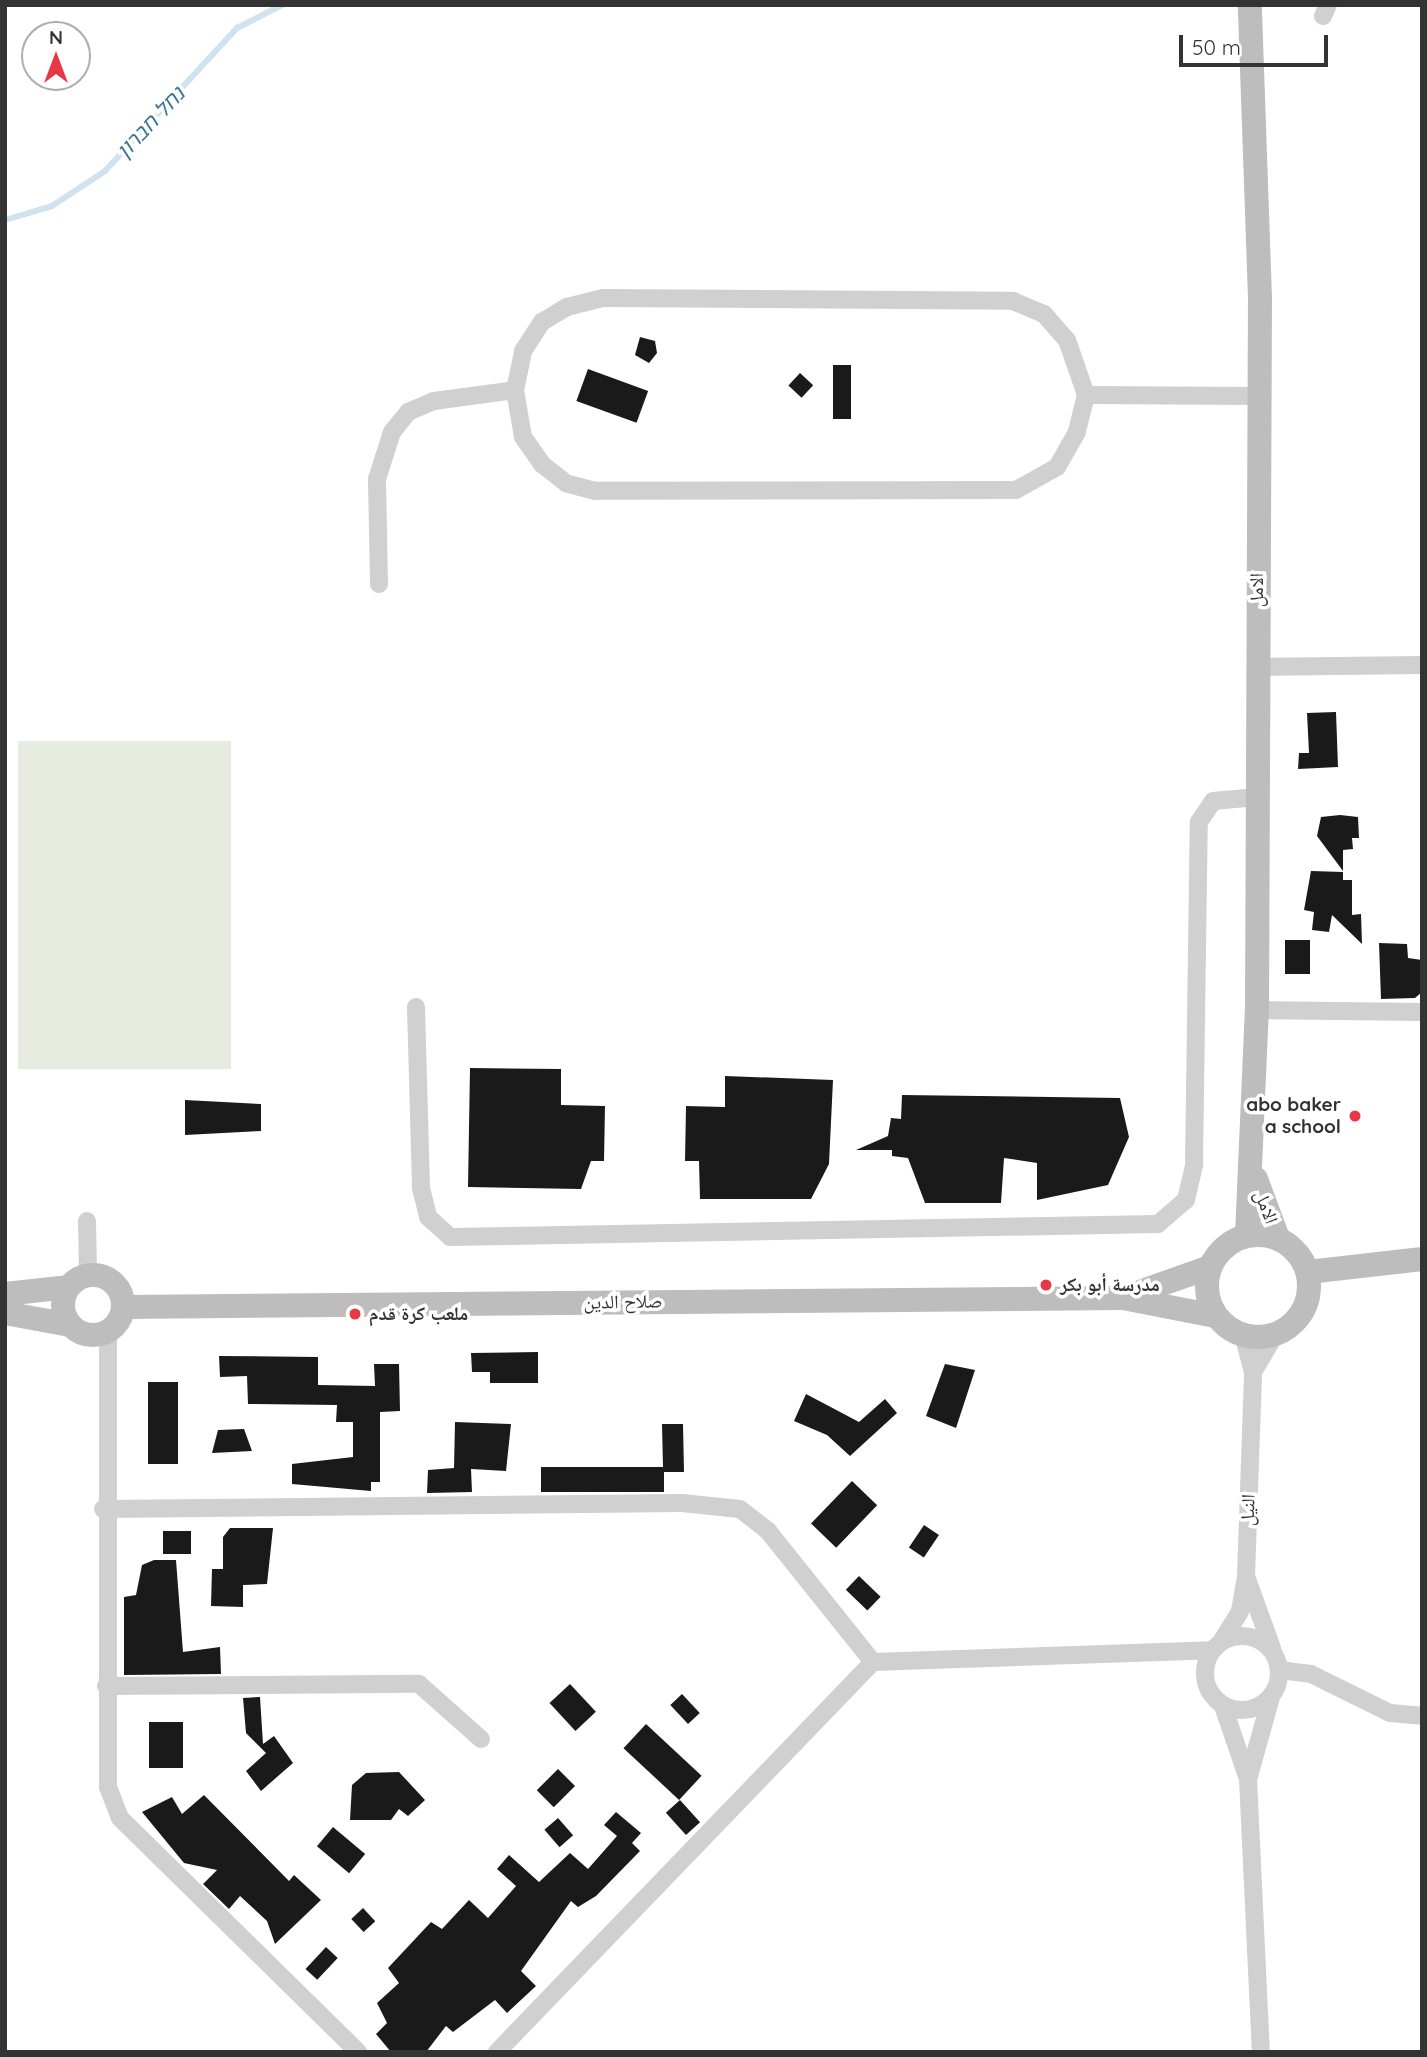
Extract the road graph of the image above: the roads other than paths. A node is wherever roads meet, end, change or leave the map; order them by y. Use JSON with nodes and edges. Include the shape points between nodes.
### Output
{"nodes":[{"id":1,"x":1250,"y":5,"type":"edge"},
{"id":2,"x":516,"y":390,"type":"junction"},
{"id":3,"x":1086,"y":395,"type":"junction"},
{"id":4,"x":1259,"y":396,"type":"junction"},
{"id":5,"x":379,"y":584,"type":"dead end"},
{"id":6,"x":1422,"y":665,"type":"edge"},
{"id":7,"x":1257,"y":667,"type":"junction"},
{"id":8,"x":1257,"y":797,"type":"junction"},
{"id":9,"x":416,"y":1007,"type":"dead end"},
{"id":10,"x":1257,"y":1010,"type":"junction"},
{"id":11,"x":1422,"y":1012,"type":"edge"},
{"id":12,"x":1254,"y":1175,"type":"junction"},
{"id":13,"x":87,"y":1221,"type":"dead end"},
{"id":14,"x":1247,"y":1236,"type":"junction"},
{"id":15,"x":1278,"y":1238,"type":"junction"},
{"id":16,"x":1422,"y":1259,"type":"edge"},
{"id":17,"x":1210,"y":1267,"type":"junction"},
{"id":18,"x":1308,"y":1272,"type":"junction"},
{"id":19,"x":1352,"y":1272,"type":"junction"},
{"id":20,"x":78,"y":1281,"type":"junction"},
{"id":21,"x":5,"y":1294,"type":"edge"},
{"id":22,"x":1123,"y":1297,"type":"junction"},
{"id":23,"x":1307,"y":1302,"type":"junction"},
{"id":24,"x":124,"y":1307,"type":"junction"},
{"id":25,"x":5,"y":1313,"type":"edge"},
{"id":26,"x":1215,"y":1316,"type":"junction"},
{"id":27,"x":70,"y":1325,"type":"junction"},
{"id":28,"x":108,"y":1332,"type":"junction"},
{"id":29,"x":1242,"y":1335,"type":"junction"},
{"id":30,"x":1275,"y":1335,"type":"junction"},
{"id":31,"x":1253,"y":1372,"type":"junction"},
{"id":32,"x":103,"y":1509,"type":"junction"},
{"id":33,"x":1246,"y":1576,"type":"junction"},
{"id":34,"x":1217,"y":1646,"type":"junction"},
{"id":35,"x":1152,"y":1657,"type":"junction"},
{"id":36,"x":1277,"y":1661,"type":"junction"},
{"id":37,"x":873,"y":1662,"type":"junction"},
{"id":38,"x":107,"y":1686,"type":"junction"},
{"id":39,"x":1207,"y":1686,"type":"junction"},
{"id":40,"x":1271,"y":1697,"type":"junction"},
{"id":41,"x":1223,"y":1706,"type":"junction"},
{"id":42,"x":1422,"y":1716,"type":"edge"},
{"id":43,"x":481,"y":1739,"type":"dead end"},
{"id":44,"x":1248,"y":1780,"type":"junction"},
{"id":45,"x":358,"y":2052,"type":"edge"},
{"id":46,"x":497,"y":2052,"type":"edge"},
{"id":47,"x":1261,"y":2052,"type":"edge"}],
"edges":[{"from":1,"to":4,"type":"main road","name":"الامل"},
{"from":2,"to":3,"type":"street","via":[[523,351],[542,322],[567,307],[603,298],[990,298],[1044,314],[1067,340]]},
{"from":2,"to":3,"type":"street","via":[[523,438],[542,464],[566,483],[595,491],[1016,490],[1057,467],[1077,432]]},
{"from":2,"to":5,"type":"street","via":[[434,401],[408,412],[392,432],[377,479]]},
{"from":3,"to":4,"type":"street"},
{"from":4,"to":7,"type":"main road","name":"الامل"},
{"from":6,"to":7,"type":"street"},
{"from":7,"to":8,"type":"main road","name":"الامل"},
{"from":8,"to":9,"type":"street","via":[[1213,801],[1199,822],[1194,1164],[1186,1200],[1158,1224],[450,1237],[428,1217],[421,1188]]},
{"from":8,"to":10,"type":"main road","name":"الامل"},
{"from":10,"to":11,"type":"street"},
{"from":10,"to":12,"type":"main road","name":"الامل"},
{"from":12,"to":14,"type":"main road","name":"الامل"},
{"from":12,"to":15,"type":"main road","name":"الامل"},
{"from":13,"to":20,"type":"street"},
{"from":14,"to":15,"type":"main road"},
{"from":14,"to":17,"type":"main road","via":[[1231,1241]]},
{"from":15,"to":18,"type":"main road"},
{"from":16,"to":19,"type":"main road"},
{"from":17,"to":22,"type":"main road","name":"صلاح الدين"},
{"from":17,"to":26,"type":"main road","via":[[1208,1300]]},
{"from":18,"to":19,"type":"main road"},
{"from":18,"to":23,"type":"main road"},
{"from":19,"to":23,"type":"main road"},
{"from":20,"to":21,"type":"main road"},
{"from":20,"to":24,"type":"main road","via":[[112,1281]]},
{"from":20,"to":27,"type":"main road","via":[[63,1306]]},
{"from":22,"to":24,"type":"main road","name":"صلاح الدين"},
{"from":22,"to":26,"type":"main road","name":"صلاح الدين"},
{"from":23,"to":30,"type":"main road"},
{"from":24,"to":28,"type":"main road"},
{"from":25,"to":27,"type":"main road"},
{"from":26,"to":29,"type":"main road"},
{"from":27,"to":28,"type":"main road","via":[[88,1335]]},
{"from":28,"to":32,"type":"street"},
{"from":29,"to":30,"type":"main road"},
{"from":29,"to":31,"type":"street","name":"النيل"},
{"from":30,"to":31,"type":"street","name":"النيل"},
{"from":31,"to":33,"type":"street","name":"النيل"},
{"from":32,"to":37,"type":"street","via":[[682,1503],[740,1510],[768,1531]]},
{"from":32,"to":38,"type":"street"},
{"from":33,"to":34,"type":"street","name":"النيل","via":[[1240,1611]]},
{"from":33,"to":36,"type":"street"},
{"from":34,"to":35,"type":"street"},
{"from":34,"to":36,"type":"street","via":[[1244,1635]]},
{"from":34,"to":39,"type":"street"},
{"from":35,"to":37,"type":"street"},
{"from":35,"to":39,"type":"street","via":[[1186,1664]]},
{"from":36,"to":40,"type":"street"},
{"from":36,"to":42,"type":"street","via":[[1390,1713]]},
{"from":37,"to":46,"type":"street"},
{"from":38,"to":43,"type":"street","via":[[419,1684]]},
{"from":38,"to":45,"type":"street","via":[[108,1787],[120,1818]]},
{"from":39,"to":41,"type":"street"},
{"from":40,"to":41,"type":"street","via":[[1249,1710]]},
{"from":40,"to":44,"type":"street"},
{"from":41,"to":44,"type":"street"},
{"from":44,"to":47,"type":"street"}]}
